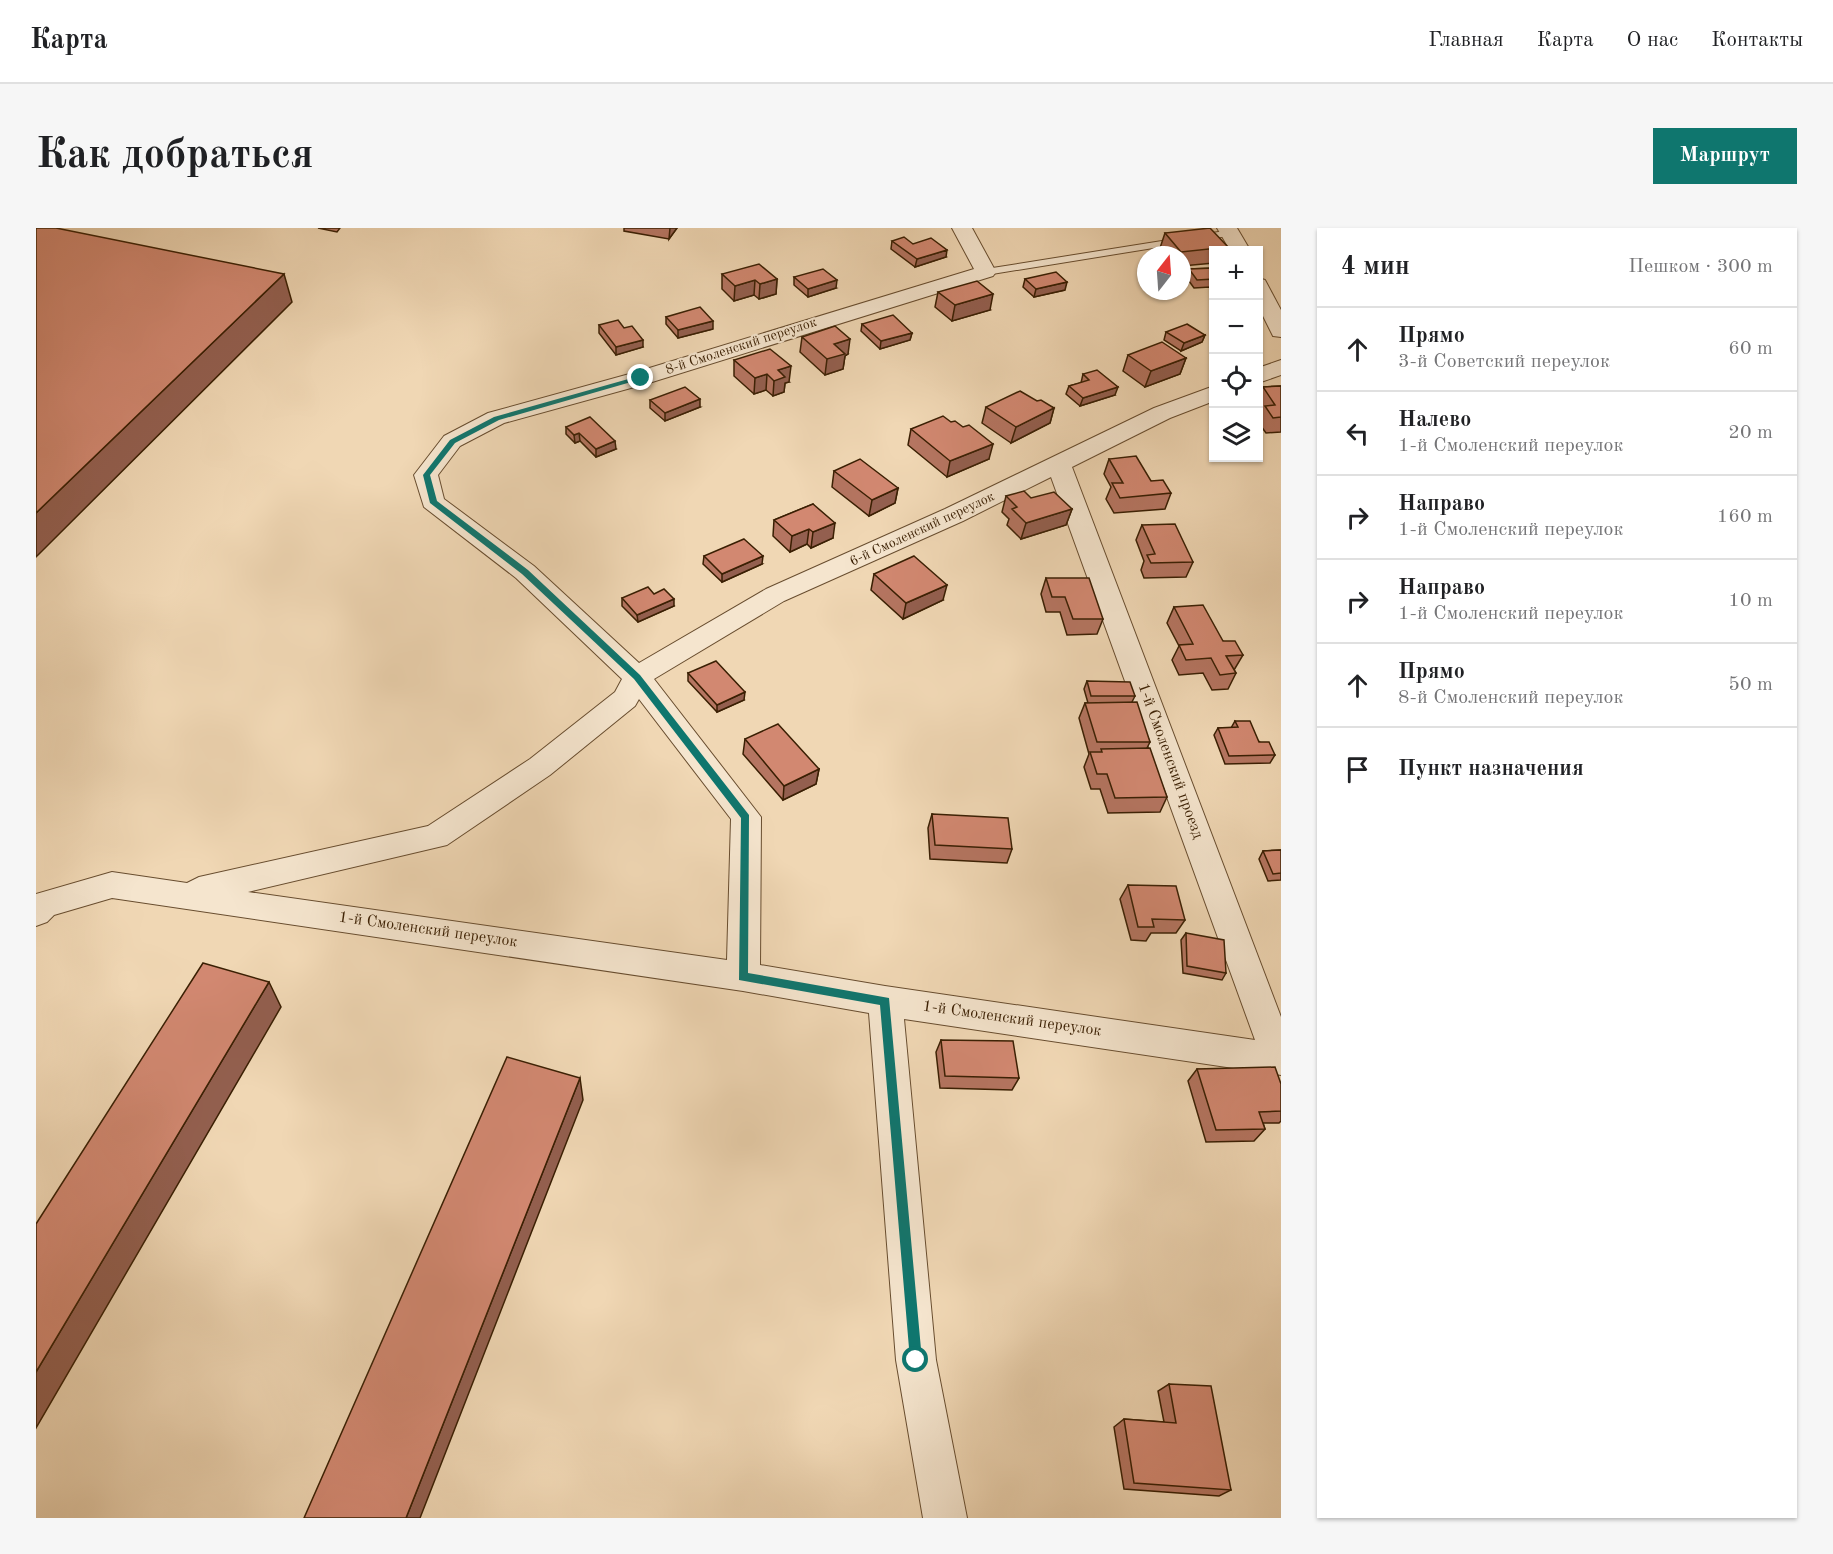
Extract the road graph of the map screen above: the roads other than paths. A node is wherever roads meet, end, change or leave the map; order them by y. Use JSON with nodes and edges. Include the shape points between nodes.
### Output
{"nodes":[{"id":1,"x":962,"y":228,"type":"edge"},
{"id":2,"x":1233,"y":237,"type":"edge"},
{"id":3,"x":986,"y":272,"type":"junction"},
{"id":4,"x":1263,"y":284,"type":"edge"},
{"id":5,"x":1281,"y":284,"type":"edge"},
{"id":6,"x":1263,"y":293,"type":"edge"},
{"id":7,"x":1281,"y":332,"type":"edge"},
{"id":8,"x":1281,"y":367,"type":"edge"},
{"id":9,"x":1263,"y":374,"type":"edge"},
{"id":10,"x":1209,"y":395,"type":"edge"},
{"id":11,"x":1059,"y":465,"type":"junction"},
{"id":12,"x":637,"y":677,"type":"junction"},
{"id":13,"x":183,"y":894,"type":"junction"},
{"id":14,"x":36,"y":913,"type":"edge"},
{"id":15,"x":743,"y":976,"type":"junction"},
{"id":16,"x":885,"y":1001,"type":"junction"},
{"id":17,"x":1280,"y":1058,"type":"edge"},
{"id":18,"x":945,"y":1518,"type":"edge"}],
"edges":[{"from":1,"to":3,"type":"street"},
{"from":2,"to":3,"type":"lane"},
{"from":3,"to":12,"type":"street","name":"8-й Смоленский переулок","via":[[641,378],[496,418],[452,441],[426,475],[433,502],[525,572]]},
{"from":4,"to":5,"type":"street"},
{"from":6,"to":7,"type":"street"},
{"from":8,"to":9,"type":"street"},
{"from":10,"to":11,"type":"street","name":"6-й Смоленский переулок","via":[[1162,413]]},
{"from":11,"to":12,"type":"street","name":"6-й Смоленский переулок","via":[[775,595]]},
{"from":11,"to":17,"type":"street","name":"1-й Смоленский проезд"},
{"from":12,"to":13,"type":"street","via":[[626,699],[540,767],[436,836]]},
{"from":12,"to":15,"type":"street","via":[[746,817]]},
{"from":13,"to":14,"type":"street","name":"1-й Смоленский переулок","via":[[112,885],[43,905]]},
{"from":13,"to":15,"type":"street","name":"1-й Смоленский переулок"},
{"from":15,"to":16,"type":"street","name":"1-й Смоленский переулок"},
{"from":16,"to":17,"type":"street","name":"1-й Смоленский переулок"},
{"from":16,"to":18,"type":"street","via":[[916,1360]]}]}
